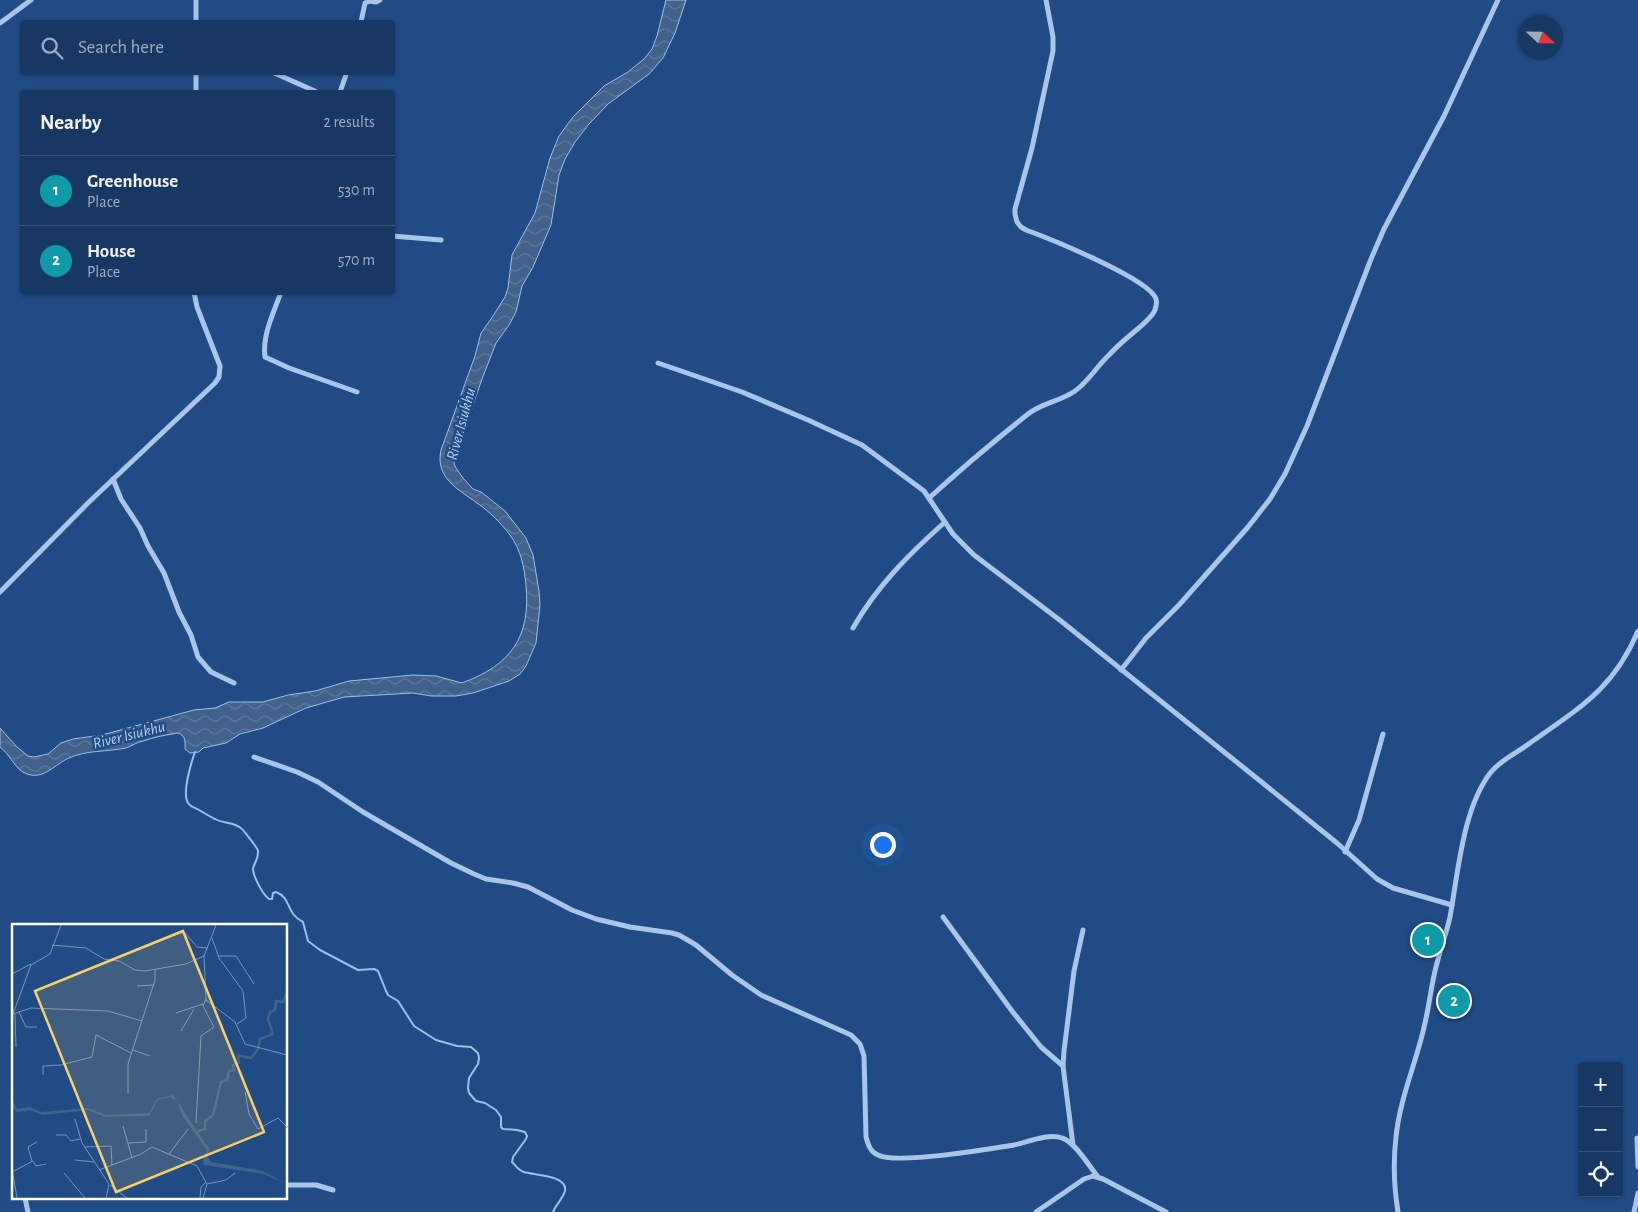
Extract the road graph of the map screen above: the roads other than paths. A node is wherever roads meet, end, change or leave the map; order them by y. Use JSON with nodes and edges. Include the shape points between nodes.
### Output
{"nodes":[{"id":1,"x":31,"y":0,"type":"edge"},
{"id":2,"x":196,"y":0,"type":"edge"},
{"id":3,"x":380,"y":0,"type":"edge"},
{"id":4,"x":1046,"y":0,"type":"edge"},
{"id":5,"x":1498,"y":0,"type":"edge"},
{"id":6,"x":196,"y":20,"type":"edge"},
{"id":7,"x":361,"y":20,"type":"edge"},
{"id":8,"x":0,"y":24,"type":"edge"},
{"id":9,"x":196,"y":75,"type":"edge"},
{"id":10,"x":279,"y":75,"type":"edge"},
{"id":11,"x":346,"y":75,"type":"edge"},
{"id":12,"x":196,"y":90,"type":"edge"},
{"id":13,"x":312,"y":90,"type":"edge"},
{"id":14,"x":341,"y":90,"type":"edge"},
{"id":15,"x":395,"y":236,"type":"edge"},
{"id":16,"x":441,"y":240,"type":"dead end"},
{"id":17,"x":195,"y":295,"type":"edge"},
{"id":18,"x":280,"y":295,"type":"edge"},
{"id":19,"x":658,"y":363,"type":"dead end"},
{"id":20,"x":357,"y":392,"type":"dead end"},
{"id":21,"x":113,"y":479,"type":"junction"},
{"id":22,"x":930,"y":498,"type":"junction"},
{"id":23,"x":945,"y":522,"type":"junction"},
{"id":24,"x":0,"y":592,"type":"edge"},
{"id":25,"x":853,"y":628,"type":"dead end"},
{"id":26,"x":1638,"y":631,"type":"edge"},
{"id":27,"x":1121,"y":670,"type":"junction"},
{"id":28,"x":234,"y":683,"type":"dead end"},
{"id":29,"x":1383,"y":734,"type":"dead end"},
{"id":30,"x":254,"y":756,"type":"dead end"},
{"id":31,"x":1345,"y":852,"type":"junction"},
{"id":32,"x":1452,"y":905,"type":"junction"},
{"id":33,"x":943,"y":916,"type":"dead end"},
{"id":34,"x":1083,"y":930,"type":"dead end"},
{"id":35,"x":1064,"y":1066,"type":"junction"},
{"id":36,"x":1637,"y":1138,"type":"edge"},
{"id":37,"x":1073,"y":1145,"type":"junction"},
{"id":38,"x":1638,"y":1167,"type":"edge"},
{"id":39,"x":1098,"y":1177,"type":"junction"},
{"id":40,"x":288,"y":1185,"type":"edge"},
{"id":41,"x":333,"y":1190,"type":"dead end"},
{"id":42,"x":1638,"y":1193,"type":"edge"},
{"id":43,"x":1036,"y":1212,"type":"edge"},
{"id":44,"x":1166,"y":1212,"type":"edge"},
{"id":45,"x":1398,"y":1212,"type":"edge"},
{"id":46,"x":1634,"y":1212,"type":"edge"}],
"edges":[{"from":1,"to":8,"type":"street"},
{"from":2,"to":6,"type":"street"},
{"from":3,"to":7,"type":"street","via":[[365,3]]},
{"from":4,"to":22,"type":"street","via":[[1053,37],[1052,51],[1032,148],[1016,202],[1016,222],[1026,230],[1080,252],[1138,283],[1152,293],[1156,300],[1155,311],[1075,391],[1030,412]]},
{"from":5,"to":27,"type":"street","via":[[1444,116],[1384,229],[1285,474],[1248,527],[1146,638]]},
{"from":9,"to":12,"type":"street"},
{"from":10,"to":13,"type":"street"},
{"from":11,"to":14,"type":"street"},
{"from":15,"to":16,"type":"street"},
{"from":17,"to":21,"type":"street","via":[[219,361],[219,377]]},
{"from":18,"to":20,"type":"street","via":[[271,320],[265,357]]},
{"from":19,"to":22,"type":"street","via":[[742,392],[854,440],[915,483]]},
{"from":21,"to":24,"type":"street"},
{"from":21,"to":28,"type":"street","via":[[164,573],[198,657],[211,672]]},
{"from":22,"to":23,"type":"street"},
{"from":23,"to":25,"type":"street","via":[[876,592]]},
{"from":23,"to":27,"type":"street","via":[[974,555]]},
{"from":26,"to":32,"type":"street","via":[[1620,665],[1602,688],[1563,721],[1499,764],[1487,778],[1466,831]]},
{"from":27,"to":31,"type":"street"},
{"from":29,"to":31,"type":"street","via":[[1359,820]]},
{"from":30,"to":37,"type":"street","via":[[307,776],[363,812],[474,874],[528,887],[596,919],[679,935],[761,995],[851,1036],[860,1044],[864,1056],[866,1136],[869,1148],[877,1155],[917,1158],[1056,1137]]},
{"from":31,"to":32,"type":"street","via":[[1385,885]]},
{"from":32,"to":45,"type":"street","via":[[1421,1042],[1400,1113],[1394,1178]]},
{"from":33,"to":35,"type":"street","via":[[1041,1047]]},
{"from":34,"to":35,"type":"street","via":[[1074,971]]},
{"from":35,"to":37,"type":"street"},
{"from":36,"to":38,"type":"street"},
{"from":37,"to":39,"type":"street"},
{"from":39,"to":43,"type":"street","via":[[1084,1179]]},
{"from":39,"to":44,"type":"street"},
{"from":40,"to":41,"type":"street","via":[[316,1185]]},
{"from":42,"to":46,"type":"street"}]}
